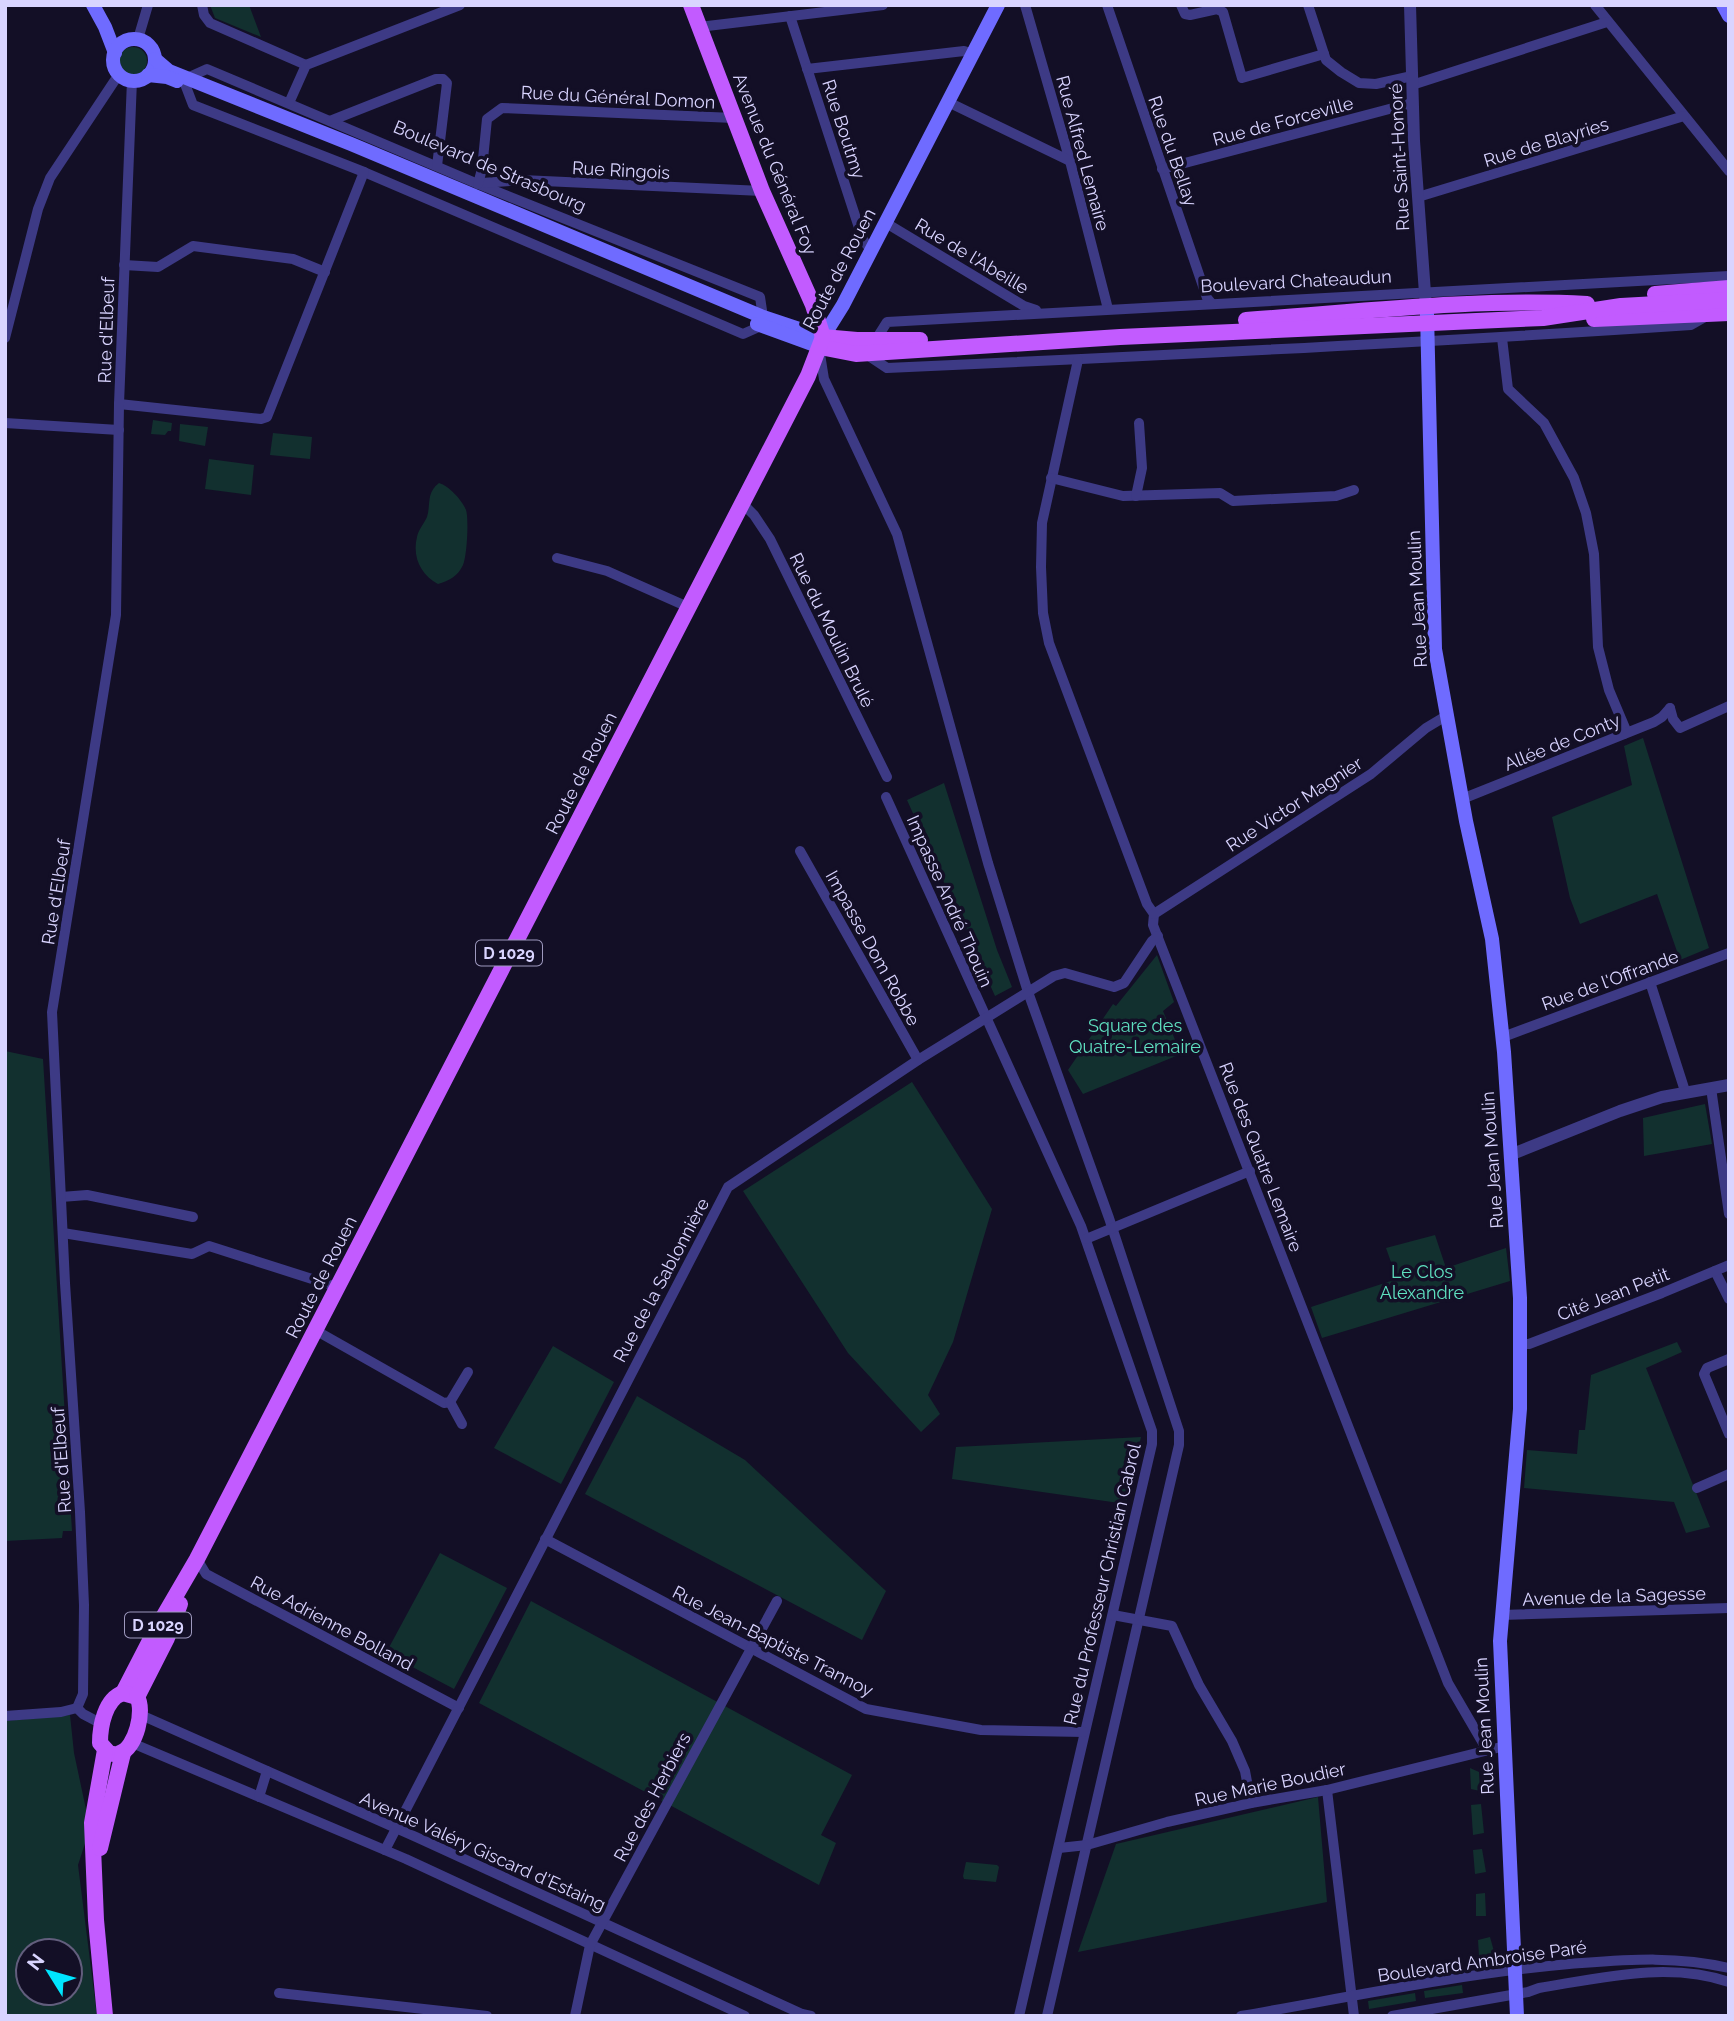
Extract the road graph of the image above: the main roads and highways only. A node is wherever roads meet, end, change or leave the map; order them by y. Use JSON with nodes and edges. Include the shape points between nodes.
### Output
{"nodes":[{"id":1,"x":691,"y":5,"type":"edge"},
{"id":2,"x":998,"y":5,"type":"edge"},
{"id":3,"x":1723,"y":5,"type":"edge"},
{"id":4,"x":94,"y":8,"type":"edge"},
{"id":5,"x":1729,"y":16,"type":"edge"},
{"id":6,"x":134,"y":39,"type":"junction"},
{"id":7,"x":115,"y":53,"type":"junction"},
{"id":8,"x":155,"y":59,"type":"junction"},
{"id":9,"x":148,"y":75,"type":"junction"},
{"id":10,"x":186,"y":81,"type":"junction"},
{"id":11,"x":1729,"y":288,"type":"edge"},
{"id":12,"x":1729,"y":300,"type":"edge"},
{"id":13,"x":1551,"y":303,"type":"junction"},
{"id":14,"x":1426,"y":308,"type":"junction"},
{"id":15,"x":1617,"y":312,"type":"junction"},
{"id":16,"x":1729,"y":313,"type":"edge"},
{"id":17,"x":822,"y":342,"type":"junction"},
{"id":18,"x":130,"y":1695,"type":"junction"},
{"id":19,"x":127,"y":1748,"type":"junction"},
{"id":20,"x":105,"y":1750,"type":"junction"},
{"id":21,"x":94,"y":1875,"type":"junction"},
{"id":22,"x":105,"y":2016,"type":"edge"},
{"id":23,"x":1517,"y":2016,"type":"edge"}],
"edges":[{"from":1,"to":17,"type":"main road","name":"Avenue du Général Foy","via":[[762,191],[813,305]]},
{"from":2,"to":17,"type":"main road","name":"Route de Rouen"},
{"from":3,"to":5,"type":"main road"},
{"from":4,"to":6,"type":"main road"},
{"from":4,"to":7,"type":"main road"},
{"from":6,"to":7,"type":"main road","via":[[121,44]]},
{"from":6,"to":8,"type":"main road","via":[[148,44]]},
{"from":7,"to":9,"type":"main road","via":[[115,67],[125,77]]},
{"from":8,"to":9,"type":"main road"},
{"from":8,"to":10,"type":"main road","name":"Boulevard de Strasbourg"},
{"from":9,"to":10,"type":"main road","name":"Boulevard de Strasbourg"},
{"from":10,"to":17,"type":"main road","name":"Boulevard de Strasbourg"},
{"from":11,"to":13,"type":"main road"},
{"from":12,"to":15,"type":"main road","name":"Boulevard Chateaudun"},
{"from":13,"to":14,"type":"main road","name":"Boulevard Chateaudun"},
{"from":13,"to":15,"type":"main road","name":"Boulevard Chateaudun"},
{"from":14,"to":15,"type":"main road","name":"Boulevard Chateaudun","via":[[1543,318]]},
{"from":14,"to":17,"type":"main road","name":"Boulevard Chateaudun","via":[[870,347],[843,353]]},
{"from":14,"to":23,"type":"main road","name":"Rue Jean Moulin","via":[[1435,649],[1492,939],[1503,1037],[1522,1345],[1500,1673]]},
{"from":15,"to":16,"type":"main road"},
{"from":17,"to":18,"type":"main road","name":"Route de Rouen","number":"D 1029","via":[[197,1559],[167,1638]]},
{"from":18,"to":19,"type":"main road","via":[[142,1706]]},
{"from":18,"to":20,"type":"main road","name":"Route de Rouen","via":[[113,1698],[109,1704],[100,1743]]},
{"from":19,"to":20,"type":"main road"},
{"from":19,"to":21,"type":"main road"},
{"from":20,"to":21,"type":"main road","via":[[92,1823]]},
{"from":21,"to":22,"type":"main road"}]}
